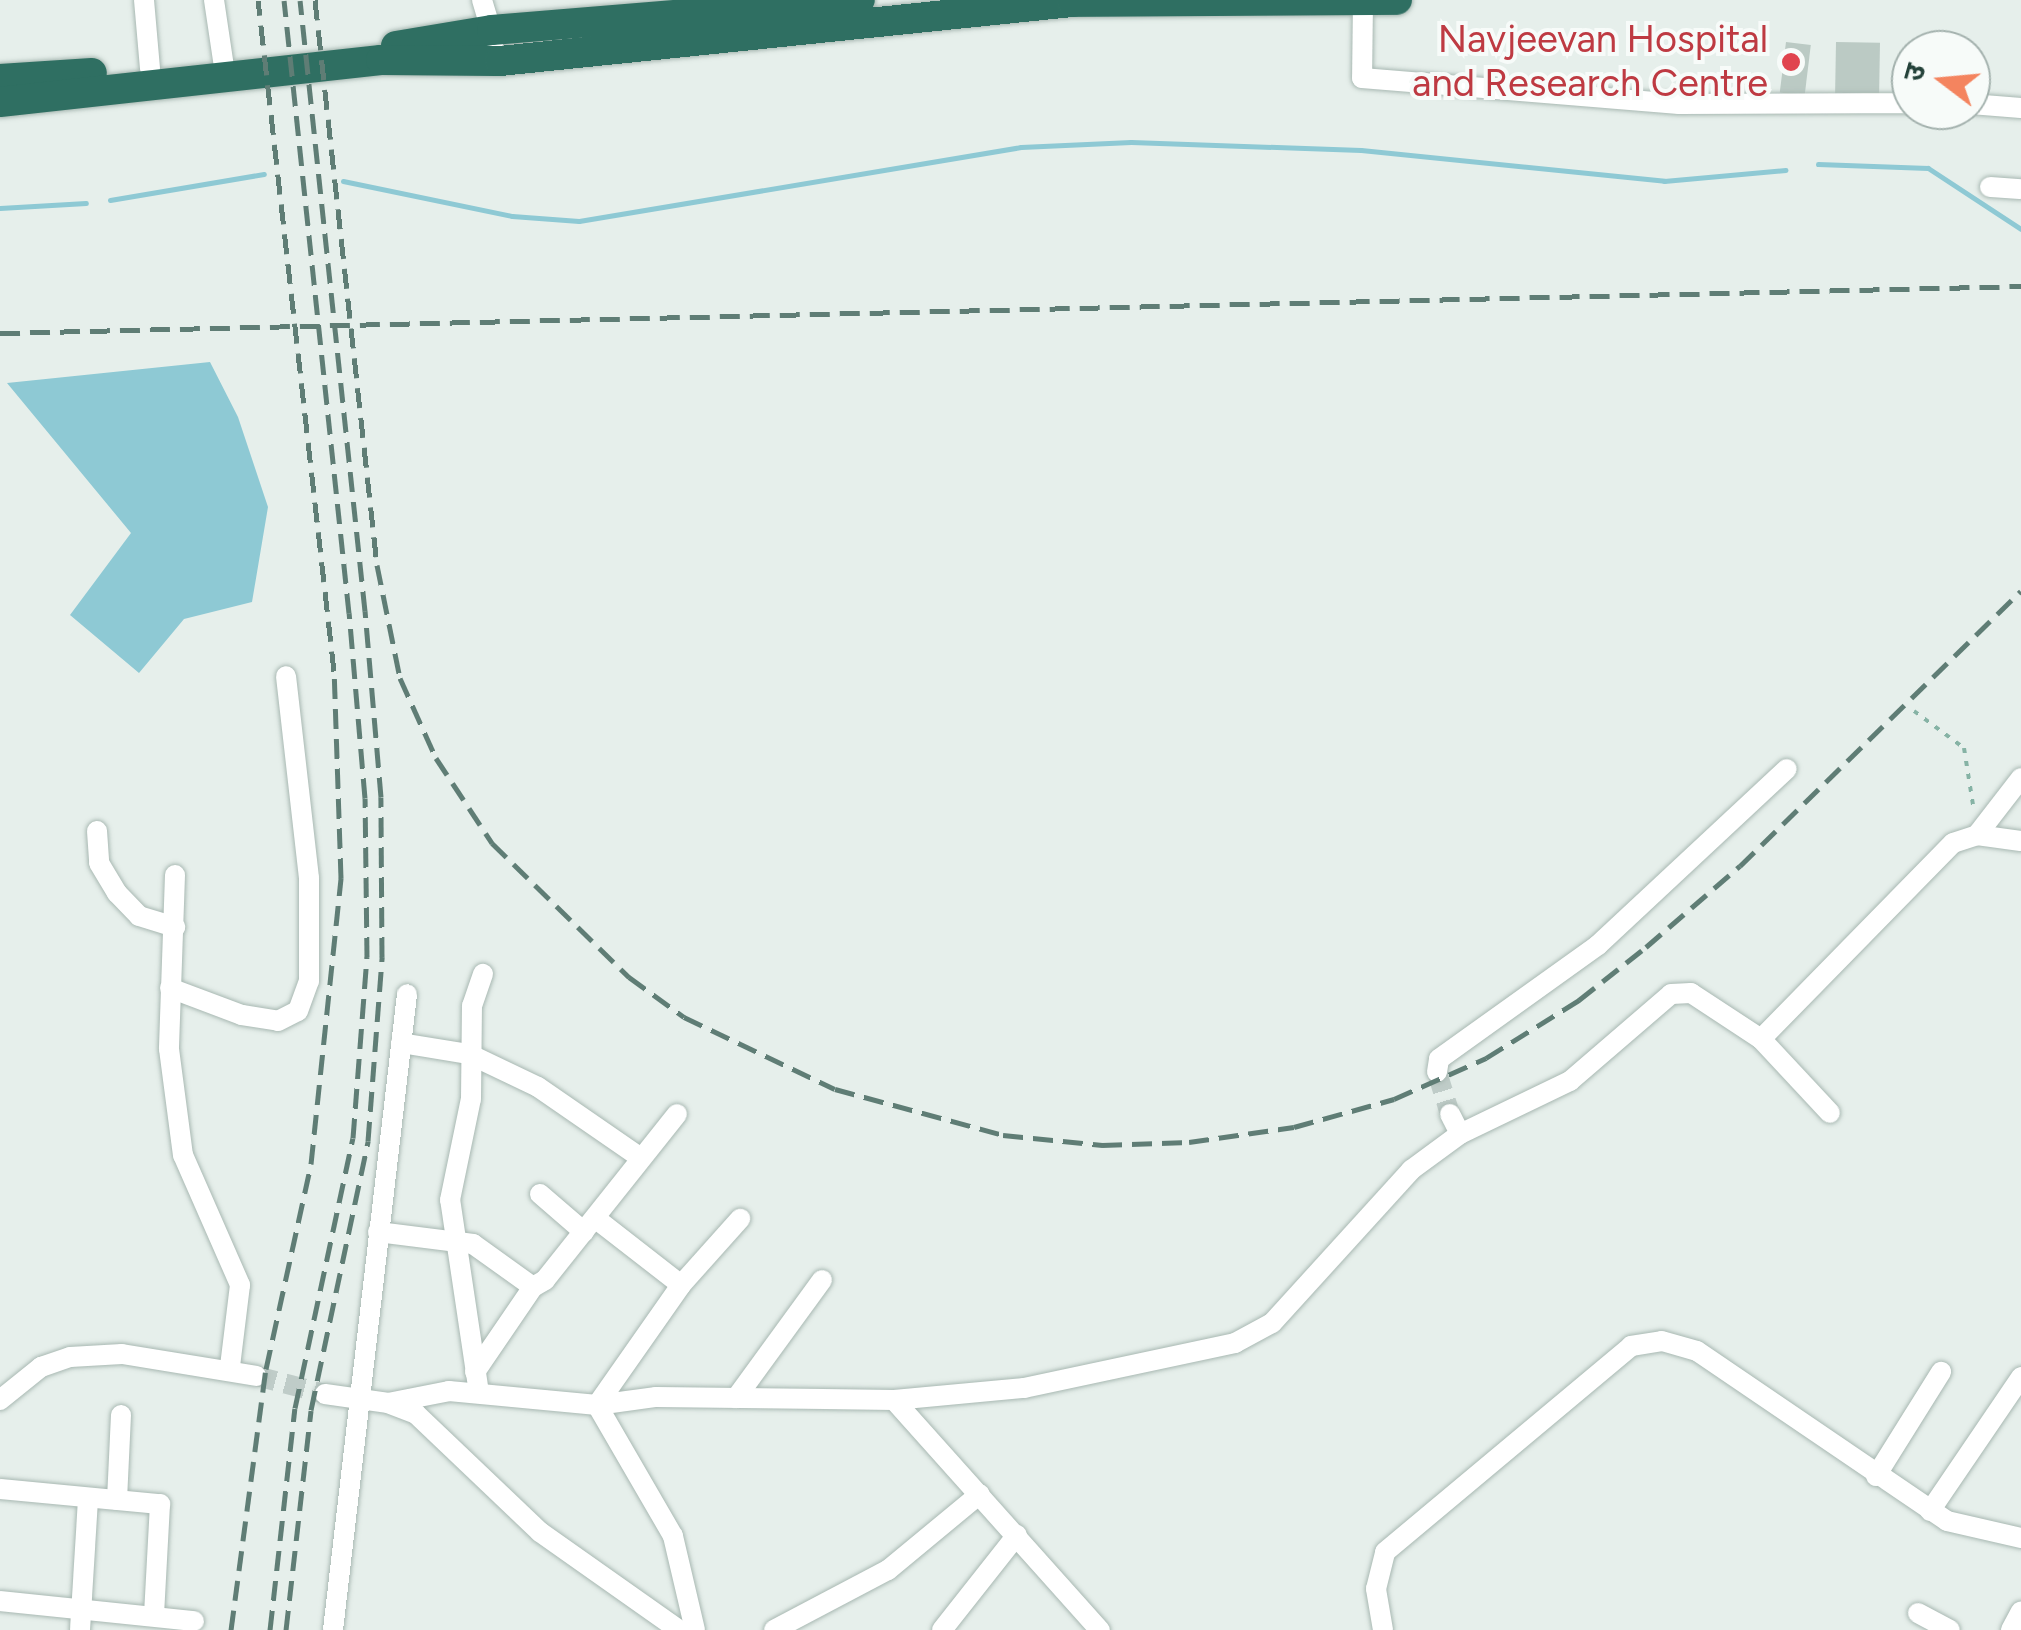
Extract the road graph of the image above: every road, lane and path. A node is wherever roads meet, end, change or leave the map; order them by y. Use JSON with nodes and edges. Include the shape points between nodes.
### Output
{"nodes":[{"id":1,"x":144,"y":0,"type":"edge"},
{"id":2,"x":214,"y":0,"type":"edge"},
{"id":3,"x":482,"y":0,"type":"edge"},
{"id":4,"x":860,"y":0,"type":"edge"},
{"id":5,"x":1398,"y":0,"type":"edge"},
{"id":6,"x":1316,"y":1,"type":"edge"},
{"id":7,"x":1363,"y":1,"type":"edge"},
{"id":8,"x":685,"y":9,"type":"edge"},
{"id":9,"x":492,"y":30,"type":"junction"},
{"id":10,"x":641,"y":31,"type":"junction"},
{"id":11,"x":500,"y":61,"type":"junction"},
{"id":12,"x":150,"y":69,"type":"junction"},
{"id":13,"x":224,"y":73,"type":"junction"},
{"id":14,"x":0,"y":79,"type":"edge"},
{"id":15,"x":0,"y":102,"type":"edge"},
{"id":16,"x":1891,"y":103,"type":"edge"},
{"id":17,"x":1991,"y":106,"type":"edge"},
{"id":18,"x":2021,"y":108,"type":"edge"},
{"id":19,"x":1990,"y":187,"type":"dead end"},
{"id":20,"x":2021,"y":189,"type":"edge"},
{"id":21,"x":286,"y":676,"type":"dead end"},
{"id":22,"x":1914,"y":712,"type":"dead end"},
{"id":23,"x":1787,"y":770,"type":"dead end"},
{"id":24,"x":2021,"y":778,"type":"edge"},
{"id":25,"x":96,"y":831,"type":"dead end"},
{"id":26,"x":1977,"y":835,"type":"junction"},
{"id":27,"x":2021,"y":840,"type":"edge"},
{"id":28,"x":175,"y":875,"type":"dead end"},
{"id":29,"x":167,"y":925,"type":"junction"},
{"id":30,"x":484,"y":974,"type":"dead end"},
{"id":31,"x":170,"y":988,"type":"junction"},
{"id":32,"x":407,"y":994,"type":"dead end"},
{"id":33,"x":1761,"y":1038,"type":"junction"},
{"id":34,"x":401,"y":1043,"type":"junction"},
{"id":35,"x":469,"y":1054,"type":"junction"},
{"id":36,"x":1437,"y":1072,"type":"dead end"},
{"id":37,"x":1830,"y":1113,"type":"dead end"},
{"id":38,"x":677,"y":1114,"type":"dead end"},
{"id":39,"x":1450,"y":1114,"type":"tunnel mouth"},
{"id":40,"x":1460,"y":1134,"type":"junction"},
{"id":41,"x":641,"y":1158,"type":"junction"},
{"id":42,"x":540,"y":1194,"type":"dead end"},
{"id":43,"x":740,"y":1218,"type":"dead end"},
{"id":44,"x":589,"y":1225,"type":"junction"},
{"id":45,"x":378,"y":1232,"type":"junction"},
{"id":46,"x":451,"y":1240,"type":"junction"},
{"id":47,"x":822,"y":1280,"type":"dead end"},
{"id":48,"x":681,"y":1285,"type":"junction"},
{"id":49,"x":533,"y":1287,"type":"junction"},
{"id":50,"x":230,"y":1367,"type":"junction"},
{"id":51,"x":1941,"y":1372,"type":"dead end"},
{"id":52,"x":256,"y":1376,"type":"tunnel mouth"},
{"id":53,"x":2021,"y":1377,"type":"edge"},
{"id":54,"x":477,"y":1383,"type":"junction"},
{"id":55,"x":325,"y":1394,"type":"tunnel mouth"},
{"id":56,"x":736,"y":1398,"type":"junction"},
{"id":57,"x":0,"y":1400,"type":"edge"},
{"id":58,"x":894,"y":1400,"type":"junction"},
{"id":59,"x":355,"y":1402,"type":"junction"},
{"id":60,"x":388,"y":1403,"type":"junction"},
{"id":61,"x":597,"y":1405,"type":"junction"},
{"id":62,"x":121,"y":1415,"type":"dead end"},
{"id":63,"x":1876,"y":1476,"type":"junction"},
{"id":64,"x":0,"y":1489,"type":"edge"},
{"id":65,"x":980,"y":1494,"type":"junction"},
{"id":66,"x":88,"y":1498,"type":"junction"},
{"id":67,"x":117,"y":1500,"type":"junction"},
{"id":68,"x":1930,"y":1511,"type":"junction"},
{"id":69,"x":1017,"y":1535,"type":"junction"},
{"id":70,"x":2021,"y":1538,"type":"edge"},
{"id":71,"x":0,"y":1601,"type":"edge"},
{"id":72,"x":82,"y":1608,"type":"junction"},
{"id":73,"x":2021,"y":1611,"type":"edge"},
{"id":74,"x":1918,"y":1613,"type":"dead end"},
{"id":75,"x":154,"y":1616,"type":"junction"},
{"id":76,"x":194,"y":1621,"type":"dead end"},
{"id":77,"x":80,"y":1630,"type":"edge"},
{"id":78,"x":333,"y":1630,"type":"edge"},
{"id":79,"x":679,"y":1630,"type":"edge"},
{"id":80,"x":696,"y":1630,"type":"edge"},
{"id":81,"x":774,"y":1630,"type":"edge"},
{"id":82,"x":942,"y":1630,"type":"edge"},
{"id":83,"x":1100,"y":1630,"type":"edge"},
{"id":84,"x":1382,"y":1630,"type":"edge"},
{"id":85,"x":1950,"y":1630,"type":"edge"},
{"id":86,"x":2011,"y":1630,"type":"edge"}],
"edges":[{"from":1,"to":12,"type":"street"},
{"from":2,"to":13,"type":"street"},
{"from":3,"to":9,"type":"street"},
{"from":4,"to":8,"type":"highway"},
{"from":5,"to":7,"type":"highway"},
{"from":6,"to":7,"type":"highway"},
{"from":6,"to":10,"type":"highway","via":[[1072,2]]},
{"from":7,"to":16,"type":"street","via":[[1362,78],[1680,104]]},
{"from":8,"to":10,"type":"highway"},
{"from":9,"to":10,"type":"highway"},
{"from":9,"to":11,"type":"street"},
{"from":9,"to":13,"type":"highway"},
{"from":10,"to":11,"type":"highway"},
{"from":11,"to":13,"type":"highway","via":[[382,60]]},
{"from":12,"to":13,"type":"highway"},
{"from":12,"to":14,"type":"highway"},
{"from":13,"to":15,"type":"highway"},
{"from":17,"to":18,"type":"street"},
{"from":19,"to":20,"type":"street"},
{"from":21,"to":31,"type":"street","via":[[310,878],[309,980],[298,1011],[278,1021],[242,1015]]},
{"from":22,"to":26,"type":"path","via":[[1964,748]]},
{"from":23,"to":36,"type":"street","via":[[1598,945],[1439,1059]]},
{"from":24,"to":26,"type":"street"},
{"from":25,"to":29,"type":"street","via":[[107,880],[140,916]]},
{"from":26,"to":27,"type":"street"},
{"from":26,"to":33,"type":"street","via":[[1953,843]]},
{"from":28,"to":29,"type":"street"},
{"from":29,"to":31,"type":"street"},
{"from":30,"to":35,"type":"street","via":[[472,1006]]},
{"from":31,"to":50,"type":"street","via":[[167,1028],[183,1154],[240,1285]]},
{"from":32,"to":34,"type":"street"},
{"from":33,"to":37,"type":"street"},
{"from":33,"to":40,"type":"street","via":[[1691,993],[1671,994],[1570,1081]]},
{"from":34,"to":35,"type":"street"},
{"from":34,"to":45,"type":"street"},
{"from":35,"to":41,"type":"street","via":[[575,1108]]},
{"from":35,"to":46,"type":"street","via":[[471,1099],[450,1200]]},
{"from":38,"to":41,"type":"street"},
{"from":39,"to":40,"type":"street"},
{"from":40,"to":58,"type":"street","via":[[1378,1201],[1272,1323],[1235,1343],[1024,1388]]},
{"from":41,"to":44,"type":"street"},
{"from":42,"to":44,"type":"street"},
{"from":43,"to":48,"type":"street"},
{"from":44,"to":48,"type":"street"},
{"from":44,"to":49,"type":"street"},
{"from":45,"to":46,"type":"street"},
{"from":45,"to":59,"type":"street"},
{"from":46,"to":49,"type":"street","via":[[490,1252]]},
{"from":46,"to":54,"type":"street"},
{"from":47,"to":56,"type":"street"},
{"from":48,"to":61,"type":"street"},
{"from":49,"to":54,"type":"street"},
{"from":50,"to":52,"type":"street"},
{"from":50,"to":57,"type":"street","via":[[122,1354],[70,1357],[41,1367]]},
{"from":51,"to":63,"type":"street"},
{"from":53,"to":68,"type":"street"},
{"from":54,"to":60,"type":"street"},
{"from":54,"to":61,"type":"street"},
{"from":55,"to":59,"type":"street"},
{"from":56,"to":58,"type":"street"},
{"from":56,"to":61,"type":"street","via":[[656,1397]]},
{"from":58,"to":65,"type":"street"},
{"from":59,"to":60,"type":"street"},
{"from":59,"to":78,"type":"street"},
{"from":60,"to":79,"type":"street","via":[[416,1414],[540,1532]]},
{"from":61,"to":80,"type":"street","via":[[673,1536]]},
{"from":62,"to":67,"type":"street"},
{"from":63,"to":68,"type":"street"},
{"from":63,"to":84,"type":"street","via":[[1698,1351],[1662,1341],[1631,1346],[1385,1552],[1377,1578]]},
{"from":64,"to":66,"type":"street"},
{"from":65,"to":69,"type":"street"},
{"from":65,"to":81,"type":"street","via":[[888,1570]]},
{"from":66,"to":67,"type":"street"},
{"from":66,"to":72,"type":"street"},
{"from":67,"to":75,"type":"street","via":[[160,1504]]},
{"from":68,"to":70,"type":"street","via":[[1946,1521]]},
{"from":69,"to":82,"type":"street"},
{"from":69,"to":83,"type":"street"},
{"from":71,"to":72,"type":"street"},
{"from":72,"to":75,"type":"street"},
{"from":72,"to":77,"type":"street"},
{"from":73,"to":86,"type":"street"},
{"from":74,"to":85,"type":"street"},
{"from":75,"to":76,"type":"street"}]}
